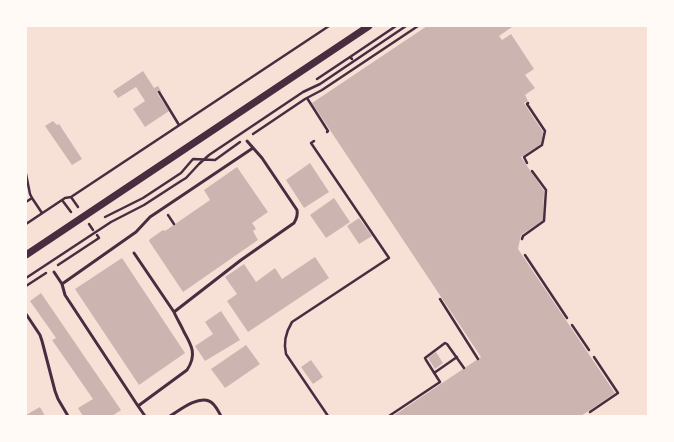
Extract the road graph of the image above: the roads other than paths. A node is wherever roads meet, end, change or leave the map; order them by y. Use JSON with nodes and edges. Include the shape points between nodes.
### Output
{"nodes":[{"id":1,"x":369,"y":26,"type":"edge"},
{"id":2,"x":247,"y":141,"type":"dead end"},
{"id":3,"x":253,"y":148,"type":"junction"},
{"id":4,"x":134,"y":253,"type":"dead end"},
{"id":5,"x":26,"y":255,"type":"edge"},
{"id":6,"x":54,"y":272,"type":"dead end"},
{"id":7,"x":62,"y":284,"type":"junction"},
{"id":8,"x":174,"y":312,"type":"junction"},
{"id":9,"x":26,"y":314,"type":"edge"},
{"id":10,"x":138,"y":406,"type":"junction"},
{"id":11,"x":68,"y":416,"type":"edge"},
{"id":12,"x":145,"y":416,"type":"edge"},
{"id":13,"x":170,"y":416,"type":"edge"},
{"id":14,"x":221,"y":416,"type":"edge"}],
"edges":[{"from":1,"to":5,"type":"street"},
{"from":2,"to":3,"type":"lane"},
{"from":3,"to":7,"type":"lane","via":[[150,217],[136,232]]},
{"from":3,"to":8,"type":"lane","via":[[297,210],[297,219]]},
{"from":4,"to":8,"type":"lane"},
{"from":6,"to":7,"type":"lane"},
{"from":7,"to":10,"type":"lane","via":[[65,295]]},
{"from":8,"to":10,"type":"lane","via":[[191,345],[191,364],[187,370]]},
{"from":9,"to":11,"type":"lane","via":[[40,335],[55,391]]},
{"from":10,"to":12,"type":"lane"},
{"from":13,"to":14,"type":"lane","via":[[201,400],[209,401]]}]}
